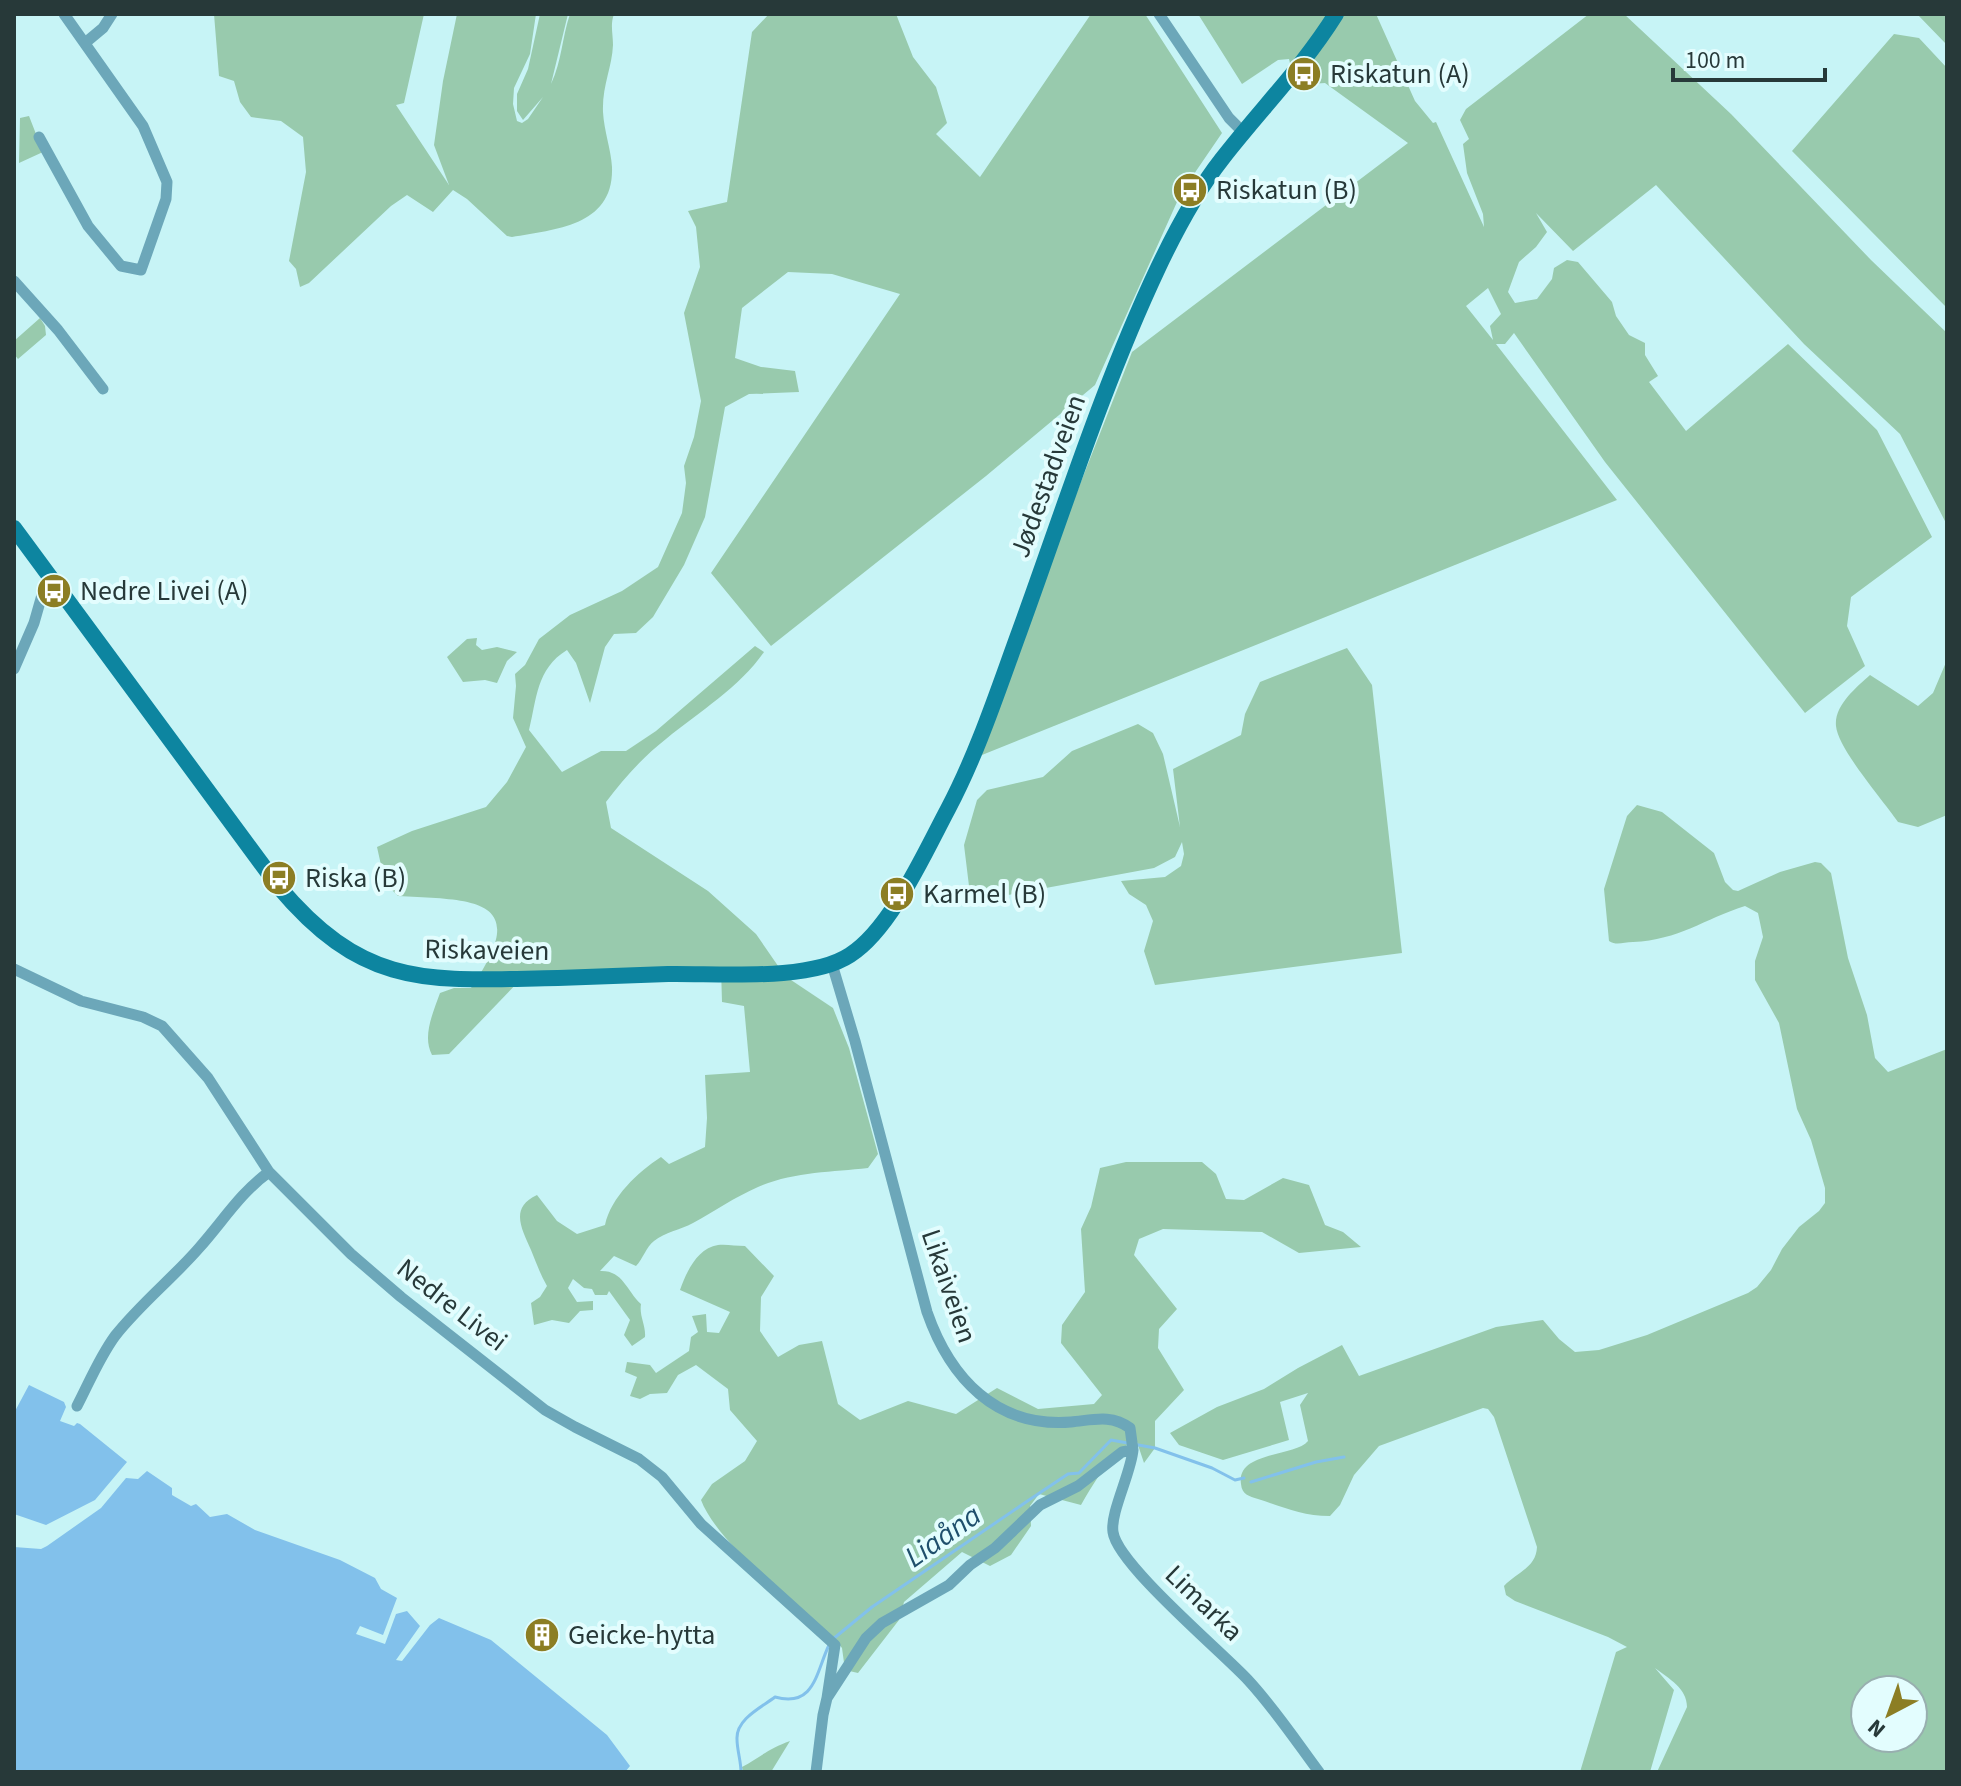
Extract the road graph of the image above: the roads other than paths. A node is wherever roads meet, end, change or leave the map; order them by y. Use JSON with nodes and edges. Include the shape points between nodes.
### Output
{"nodes":[{"id":1,"x":64,"y":14,"type":"edge"},
{"id":2,"x":112,"y":14,"type":"edge"},
{"id":3,"x":1159,"y":14,"type":"edge"},
{"id":4,"x":1336,"y":14,"type":"edge"},
{"id":5,"x":85,"y":43,"type":"junction"},
{"id":6,"x":1244,"y":133,"type":"junction"},
{"id":7,"x":39,"y":137,"type":"dead end"},
{"id":8,"x":14,"y":281,"type":"edge"},
{"id":9,"x":103,"y":389,"type":"dead end"},
{"id":10,"x":14,"y":528,"type":"edge"},
{"id":11,"x":48,"y":574,"type":"junction"},
{"id":12,"x":14,"y":669,"type":"edge"},
{"id":13,"x":832,"y":964,"type":"junction"},
{"id":14,"x":14,"y":969,"type":"edge"},
{"id":15,"x":269,"y":1172,"type":"junction"},
{"id":16,"x":77,"y":1406,"type":"dead end"},
{"id":17,"x":1133,"y":1450,"type":"junction"},
{"id":18,"x":827,"y":1698,"type":"junction"},
{"id":19,"x":816,"y":1772,"type":"edge"},
{"id":20,"x":1319,"y":1772,"type":"edge"}],
"edges":[{"from":1,"to":5,"type":"street"},
{"from":2,"to":5,"type":"street"},
{"from":3,"to":6,"type":"street"},
{"from":4,"to":6,"type":"main road","name":"Jødestadveien","via":[[1294,75]]},
{"from":5,"to":7,"type":"street","via":[[143,126],[167,182],[141,270],[121,266],[88,226]]},
{"from":6,"to":13,"type":"main road","name":"Jødestadveien","via":[[1194,201],[1137,316],[954,798],[889,914],[858,949]]},
{"from":8,"to":9,"type":"street"},
{"from":10,"to":11,"type":"main road","name":"Riskaveien"},
{"from":11,"to":12,"type":"street"},
{"from":11,"to":13,"type":"main road","name":"Riskaveien","via":[[278,886],[309,921],[361,957],[401,972],[459,981],[777,973]]},
{"from":13,"to":17,"type":"street","name":"Likaiveien","via":[[927,1312],[945,1356],[975,1393],[992,1403],[1047,1422],[1113,1419],[1130,1428]]},
{"from":14,"to":15,"type":"street","name":"Nedre Livei","via":[[81,1001],[162,1026],[208,1078]]},
{"from":15,"to":16,"type":"street","via":[[240,1195],[220,1225],[117,1334]]},
{"from":15,"to":18,"type":"street","name":"Nedre Livei","via":[[377,1276],[545,1410],[639,1459],[663,1479],[701,1524],[835,1645]]},
{"from":17,"to":18,"type":"street","via":[[1040,1505],[949,1585],[882,1623],[866,1638]]},
{"from":17,"to":20,"type":"street","name":"Limarka","via":[[1114,1517],[1112,1532],[1118,1546],[1248,1680]]},
{"from":18,"to":19,"type":"street"}]}
